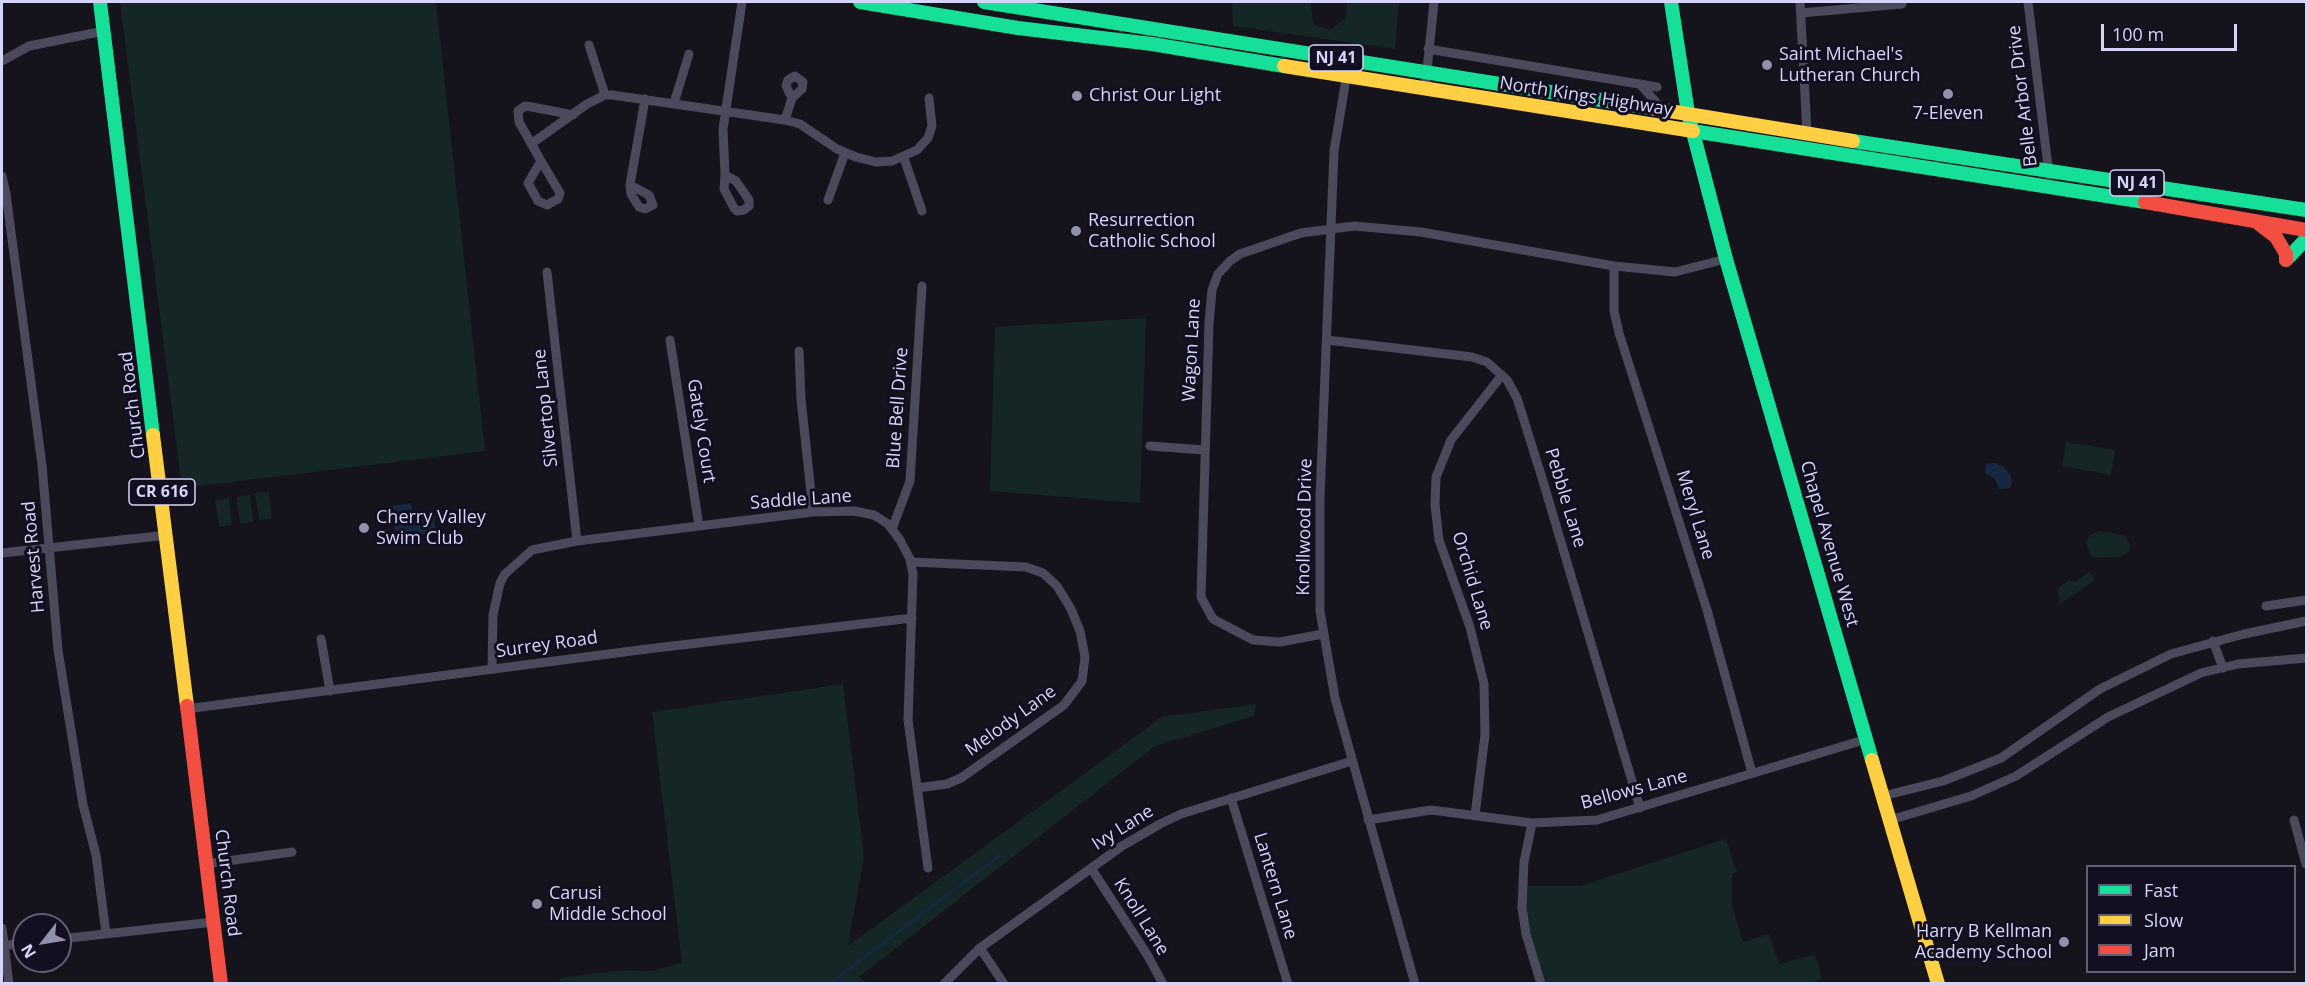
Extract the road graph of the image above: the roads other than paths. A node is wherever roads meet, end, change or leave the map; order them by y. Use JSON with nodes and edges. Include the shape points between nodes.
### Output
{"nodes":[{"id":1,"x":100,"y":2,"type":"edge"},
{"id":2,"x":742,"y":2,"type":"edge"},
{"id":3,"x":860,"y":2,"type":"edge"},
{"id":4,"x":984,"y":2,"type":"edge"},
{"id":5,"x":1434,"y":2,"type":"edge"},
{"id":6,"x":1671,"y":2,"type":"edge"},
{"id":7,"x":1800,"y":2,"type":"edge"},
{"id":8,"x":2028,"y":2,"type":"edge"},
{"id":9,"x":1902,"y":4,"type":"dead end"},
{"id":10,"x":1801,"y":13,"type":"junction"},
{"id":11,"x":104,"y":31,"type":"junction"},
{"id":12,"x":590,"y":45,"type":"dead end"},
{"id":13,"x":1428,"y":49,"type":"junction"},
{"id":14,"x":689,"y":54,"type":"dead end"},
{"id":15,"x":1349,"y":60,"type":"junction"},
{"id":16,"x":2,"y":61,"type":"edge"},
{"id":17,"x":1426,"y":72,"type":"junction"},
{"id":18,"x":1346,"y":77,"type":"junction"},
{"id":19,"x":1640,"y":84,"type":"junction"},
{"id":20,"x":1657,"y":87,"type":"dead end"},
{"id":21,"x":1425,"y":90,"type":"junction"},
{"id":22,"x":604,"y":95,"type":"junction"},
{"id":23,"x":792,"y":98,"type":"dead end"},
{"id":24,"x":929,"y":98,"type":"dead end"},
{"id":25,"x":645,"y":99,"type":"junction"},
{"id":26,"x":674,"y":103,"type":"junction"},
{"id":27,"x":1663,"y":109,"type":"junction"},
{"id":28,"x":725,"y":110,"type":"junction"},
{"id":29,"x":1688,"y":113,"type":"junction"},
{"id":30,"x":573,"y":115,"type":"junction"},
{"id":31,"x":785,"y":120,"type":"junction"},
{"id":32,"x":1692,"y":132,"type":"junction"},
{"id":33,"x":1806,"y":132,"type":"junction"},
{"id":34,"x":531,"y":144,"type":"junction"},
{"id":35,"x":845,"y":153,"type":"junction"},
{"id":36,"x":904,"y":158,"type":"junction"},
{"id":37,"x":541,"y":161,"type":"junction"},
{"id":38,"x":2048,"y":170,"type":"junction"},
{"id":39,"x":725,"y":175,"type":"dead end"},
{"id":40,"x":2,"y":176,"type":"edge"},
{"id":41,"x":630,"y":185,"type":"dead end"},
{"id":42,"x":2050,"y":186,"type":"junction"},
{"id":43,"x":828,"y":200,"type":"dead end"},
{"id":44,"x":2307,"y":210,"type":"edge"},
{"id":45,"x":922,"y":211,"type":"dead end"},
{"id":46,"x":2257,"y":222,"type":"junction"},
{"id":47,"x":1331,"y":230,"type":"junction"},
{"id":48,"x":2307,"y":230,"type":"edge"},
{"id":49,"x":2307,"y":239,"type":"edge"},
{"id":50,"x":1726,"y":259,"type":"junction"},
{"id":51,"x":1614,"y":266,"type":"junction"},
{"id":52,"x":547,"y":272,"type":"dead end"},
{"id":53,"x":922,"y":286,"type":"dead end"},
{"id":54,"x":670,"y":340,"type":"dead end"},
{"id":55,"x":1327,"y":340,"type":"junction"},
{"id":56,"x":799,"y":351,"type":"dead end"},
{"id":57,"x":1502,"y":375,"type":"junction"},
{"id":58,"x":1150,"y":446,"type":"dead end"},
{"id":59,"x":1204,"y":450,"type":"junction"},
{"id":60,"x":813,"y":512,"type":"junction"},
{"id":61,"x":699,"y":526,"type":"junction"},
{"id":62,"x":892,"y":529,"type":"junction"},
{"id":63,"x":167,"y":535,"type":"junction"},
{"id":64,"x":577,"y":541,"type":"junction"},
{"id":65,"x":50,"y":548,"type":"junction"},
{"id":66,"x":2,"y":553,"type":"edge"},
{"id":67,"x":911,"y":562,"type":"junction"},
{"id":68,"x":2307,"y":600,"type":"edge"},
{"id":69,"x":2266,"y":606,"type":"dead end"},
{"id":70,"x":912,"y":618,"type":"junction"},
{"id":71,"x":2307,"y":621,"type":"edge"},
{"id":72,"x":1323,"y":634,"type":"junction"},
{"id":73,"x":321,"y":639,"type":"dead end"},
{"id":74,"x":2213,"y":641,"type":"junction"},
{"id":75,"x":2307,"y":658,"type":"edge"},
{"id":76,"x":2223,"y":668,"type":"junction"},
{"id":77,"x":492,"y":669,"type":"junction"},
{"id":78,"x":330,"y":691,"type":"junction"},
{"id":79,"x":186,"y":709,"type":"junction"},
{"id":80,"x":1867,"y":739,"type":"junction"},
{"id":81,"x":1352,"y":761,"type":"junction"},
{"id":82,"x":1752,"y":773,"type":"junction"},
{"id":83,"x":917,"y":788,"type":"junction"},
{"id":84,"x":1883,"y":796,"type":"junction"},
{"id":85,"x":1231,"y":798,"type":"junction"},
{"id":86,"x":1640,"y":808,"type":"junction"},
{"id":87,"x":1475,"y":815,"type":"junction"},
{"id":88,"x":1368,"y":820,"type":"junction"},
{"id":89,"x":1890,"y":820,"type":"junction"},
{"id":90,"x":2294,"y":820,"type":"dead end"},
{"id":91,"x":1532,"y":823,"type":"junction"},
{"id":92,"x":292,"y":852,"type":"dead end"},
{"id":93,"x":206,"y":864,"type":"junction"},
{"id":94,"x":2307,"y":864,"type":"edge"},
{"id":95,"x":928,"y":868,"type":"dead end"},
{"id":96,"x":1091,"y":868,"type":"junction"},
{"id":97,"x":214,"y":922,"type":"junction"},
{"id":98,"x":2,"y":928,"type":"edge"},
{"id":99,"x":106,"y":934,"type":"junction"},
{"id":100,"x":72,"y":938,"type":"edge"},
{"id":101,"x":3,"y":946,"type":"edge"},
{"id":102,"x":980,"y":948,"type":"junction"},
{"id":103,"x":9,"y":984,"type":"edge"},
{"id":104,"x":221,"y":984,"type":"edge"},
{"id":105,"x":944,"y":984,"type":"edge"},
{"id":106,"x":1004,"y":984,"type":"edge"},
{"id":107,"x":1162,"y":984,"type":"edge"},
{"id":108,"x":1288,"y":984,"type":"edge"},
{"id":109,"x":1415,"y":984,"type":"edge"},
{"id":110,"x":1541,"y":984,"type":"edge"},
{"id":111,"x":1938,"y":984,"type":"edge"}],
"edges":[{"from":1,"to":11,"type":"main road","name":"Church Road","number":"CR 616"},
{"from":2,"to":28,"type":"street"},
{"from":3,"to":18,"type":"main road","name":"North Kings Highway","number":"NJ 41","via":[[1018,28],[1152,44]]},
{"from":4,"to":15,"type":"main road","name":"North Kings Highway","number":"NJ 41"},
{"from":5,"to":13,"type":"street"},
{"from":6,"to":29,"type":"main road","name":"Chapel Avenue West"},
{"from":7,"to":10,"type":"street"},
{"from":8,"to":38,"type":"street","name":"Belle Arbor Drive"},
{"from":9,"to":10,"type":"street"},
{"from":10,"to":33,"type":"street"},
{"from":11,"to":16,"type":"street","via":[[29,46]]},
{"from":11,"to":63,"type":"main road","name":"Church Road","number":"CR 616"},
{"from":12,"to":22,"type":"street"},
{"from":13,"to":17,"type":"street"},
{"from":13,"to":19,"type":"street"},
{"from":14,"to":26,"type":"street"},
{"from":15,"to":17,"type":"main road","name":"North Kings Highway","number":"NJ 41"},
{"from":15,"to":18,"type":"street","name":"Knollwood Drive"},
{"from":17,"to":21,"type":"street"},
{"from":17,"to":27,"type":"main road","name":"North Kings Highway","number":"NJ 41"},
{"from":18,"to":21,"type":"main road","name":"North Kings Highway","number":"NJ 41"},
{"from":18,"to":47,"type":"street","name":"Knollwood Drive","via":[[1334,151]]},
{"from":19,"to":20,"type":"street"},
{"from":19,"to":27,"type":"street"},
{"from":21,"to":32,"type":"main road","name":"North Kings Highway","number":"NJ 41"},
{"from":22,"to":25,"type":"street"},
{"from":22,"to":30,"type":"street"},
{"from":23,"to":31,"type":"street"},
{"from":24,"to":36,"type":"street","via":[[932,126],[928,138]]},
{"from":25,"to":26,"type":"street"},
{"from":25,"to":41,"type":"street"},
{"from":26,"to":28,"type":"street"},
{"from":27,"to":29,"type":"main road","name":"North Kings Highway","number":"NJ 41"},
{"from":28,"to":31,"type":"street"},
{"from":28,"to":39,"type":"street"},
{"from":29,"to":32,"type":"main road","name":"Chapel Avenue West"},
{"from":29,"to":33,"type":"main road","name":"North Kings Highway","number":"NJ 41"},
{"from":30,"to":34,"type":"street"},
{"from":30,"to":34,"type":"street","via":[[521,108],[517,117]]},
{"from":31,"to":35,"type":"street","via":[[800,124]]},
{"from":32,"to":42,"type":"main road","name":"North Kings Highway","number":"NJ 41"},
{"from":32,"to":50,"type":"main road","name":"Chapel Avenue West"},
{"from":33,"to":38,"type":"main road","name":"North Kings Highway","number":"NJ 41"},
{"from":34,"to":37,"type":"street"},
{"from":35,"to":36,"type":"street","via":[[876,162]]},
{"from":35,"to":43,"type":"street"},
{"from":36,"to":45,"type":"street"},
{"from":37,"to":37,"type":"street","via":[[528,183],[538,201],[547,205],[558,199],[560,193]]},
{"from":38,"to":42,"type":"street","name":"Belle Arbor Drive"},
{"from":38,"to":44,"type":"main road","name":"North Kings Highway","number":"NJ 41"},
{"from":40,"to":65,"type":"street","name":"Harvest Road"},
{"from":42,"to":46,"type":"main road","name":"North Kings Highway","number":"NJ 41"},
{"from":46,"to":48,"type":"main road","name":"North Kings Highway","number":"NJ 41"},
{"from":46,"to":49,"type":"main road","via":[[2276,237],[2286,260]]},
{"from":47,"to":51,"type":"street","name":"Wagon Lane","via":[[1354,226],[1421,232]]},
{"from":47,"to":55,"type":"street","name":"Knollwood Drive"},
{"from":47,"to":59,"type":"street","name":"Wagon Lane","via":[[1301,233],[1240,254],[1218,274],[1212,290],[1209,324]]},
{"from":50,"to":51,"type":"street","name":"Wagon Lane","via":[[1675,272]]},
{"from":50,"to":80,"type":"main road","name":"Chapel Avenue West"},
{"from":51,"to":82,"type":"street","name":"Meryl Lane","via":[[1614,311],[1619,333],[1707,610]]},
{"from":52,"to":64,"type":"street","name":"Silvertop Lane"},
{"from":53,"to":62,"type":"street","name":"Blue Bell Drive","via":[[914,451],[910,481]]},
{"from":54,"to":61,"type":"street","name":"Gately Court"},
{"from":55,"to":57,"type":"street","name":"Pebble Lane","via":[[1472,357]]},
{"from":55,"to":72,"type":"street","name":"Knollwood Drive","via":[[1320,509]]},
{"from":56,"to":60,"type":"street"},
{"from":57,"to":86,"type":"street","name":"Pebble Lane","via":[[1517,398]]},
{"from":57,"to":87,"type":"street","name":"Orchid Lane","via":[[1451,440],[1436,477],[1439,540],[1470,627],[1484,684],[1485,735]]},
{"from":58,"to":59,"type":"street"},
{"from":59,"to":72,"type":"street","name":"Wagon Lane","via":[[1200,582],[1201,597],[1213,619],[1253,640],[1280,642]]},
{"from":60,"to":61,"type":"street","name":"Saddle Lane"},
{"from":60,"to":62,"type":"street","name":"Saddle Lane","via":[[854,511],[874,515]]},
{"from":61,"to":64,"type":"street","name":"Saddle Lane"},
{"from":62,"to":67,"type":"street","name":"Saddle Lane"},
{"from":63,"to":65,"type":"street"},
{"from":63,"to":79,"type":"main road","name":"Church Road","number":"CR 616"},
{"from":64,"to":77,"type":"street","name":"Saddle Lane","via":[[532,550],[506,574],[493,615]]},
{"from":65,"to":66,"type":"street"},
{"from":65,"to":99,"type":"street","name":"Harvest Road","via":[[58,650],[83,805],[96,855]]},
{"from":67,"to":70,"type":"street","name":"Saddle Lane"},
{"from":67,"to":83,"type":"street","name":"Melody Lane","via":[[1026,567],[1043,573],[1064,596],[1076,619],[1084,657],[1082,681],[1064,705],[961,778]]},
{"from":68,"to":69,"type":"street"},
{"from":70,"to":77,"type":"street","name":"Surrey Road"},
{"from":70,"to":83,"type":"street","name":"Saddle Lane","via":[[908,720]]},
{"from":71,"to":74,"type":"street"},
{"from":72,"to":81,"type":"street","name":"Knollwood Drive"},
{"from":73,"to":78,"type":"street"},
{"from":74,"to":76,"type":"street"},
{"from":74,"to":84,"type":"street","via":[[2170,654],[2118,680],[2001,758],[1943,781]]},
{"from":75,"to":76,"type":"street","via":[[2278,658]]},
{"from":76,"to":89,"type":"street","via":[[2178,683],[2108,717],[2010,779],[1971,796]]},
{"from":77,"to":78,"type":"street","name":"Surrey Road"},
{"from":78,"to":79,"type":"street","name":"Surrey Road"},
{"from":79,"to":93,"type":"main road","name":"Church Road","number":"CR 616"},
{"from":80,"to":82,"type":"street","name":"Bellows Lane"},
{"from":80,"to":84,"type":"main road","name":"Chapel Avenue West"},
{"from":81,"to":85,"type":"street","name":"Ivy Lane"},
{"from":81,"to":88,"type":"street","name":"Knollwood Drive"},
{"from":82,"to":86,"type":"street","name":"Bellows Lane"},
{"from":83,"to":95,"type":"street","name":"Saddle Lane"},
{"from":84,"to":89,"type":"main road","name":"Chapel Avenue West"},
{"from":85,"to":96,"type":"street","name":"Ivy Lane","via":[[1160,824]]},
{"from":85,"to":108,"type":"street","name":"Lantern Lane"},
{"from":86,"to":91,"type":"street","name":"Bellows Lane","via":[[1597,820]]},
{"from":87,"to":88,"type":"street","name":"Bellows Lane","via":[[1431,810]]},
{"from":87,"to":91,"type":"street","name":"Bellows Lane"},
{"from":88,"to":109,"type":"street","name":"Knollwood Drive"},
{"from":89,"to":111,"type":"main road","name":"Chapel Avenue West"},
{"from":90,"to":94,"type":"street"},
{"from":91,"to":110,"type":"street","via":[[1524,862],[1522,908]]},
{"from":92,"to":93,"type":"street"},
{"from":93,"to":97,"type":"main road","name":"Church Road","number":"CR 616"},
{"from":96,"to":102,"type":"street","name":"Ivy Lane"},
{"from":96,"to":107,"type":"street","name":"Knoll Lane"},
{"from":97,"to":99,"type":"street"},
{"from":97,"to":104,"type":"main road","name":"Church Road","number":"CR 616"},
{"from":98,"to":101,"type":"street"},
{"from":99,"to":100,"type":"street"},
{"from":101,"to":103,"type":"street"},
{"from":102,"to":105,"type":"street","name":"Ivy Lane"},
{"from":102,"to":106,"type":"street"}]}
